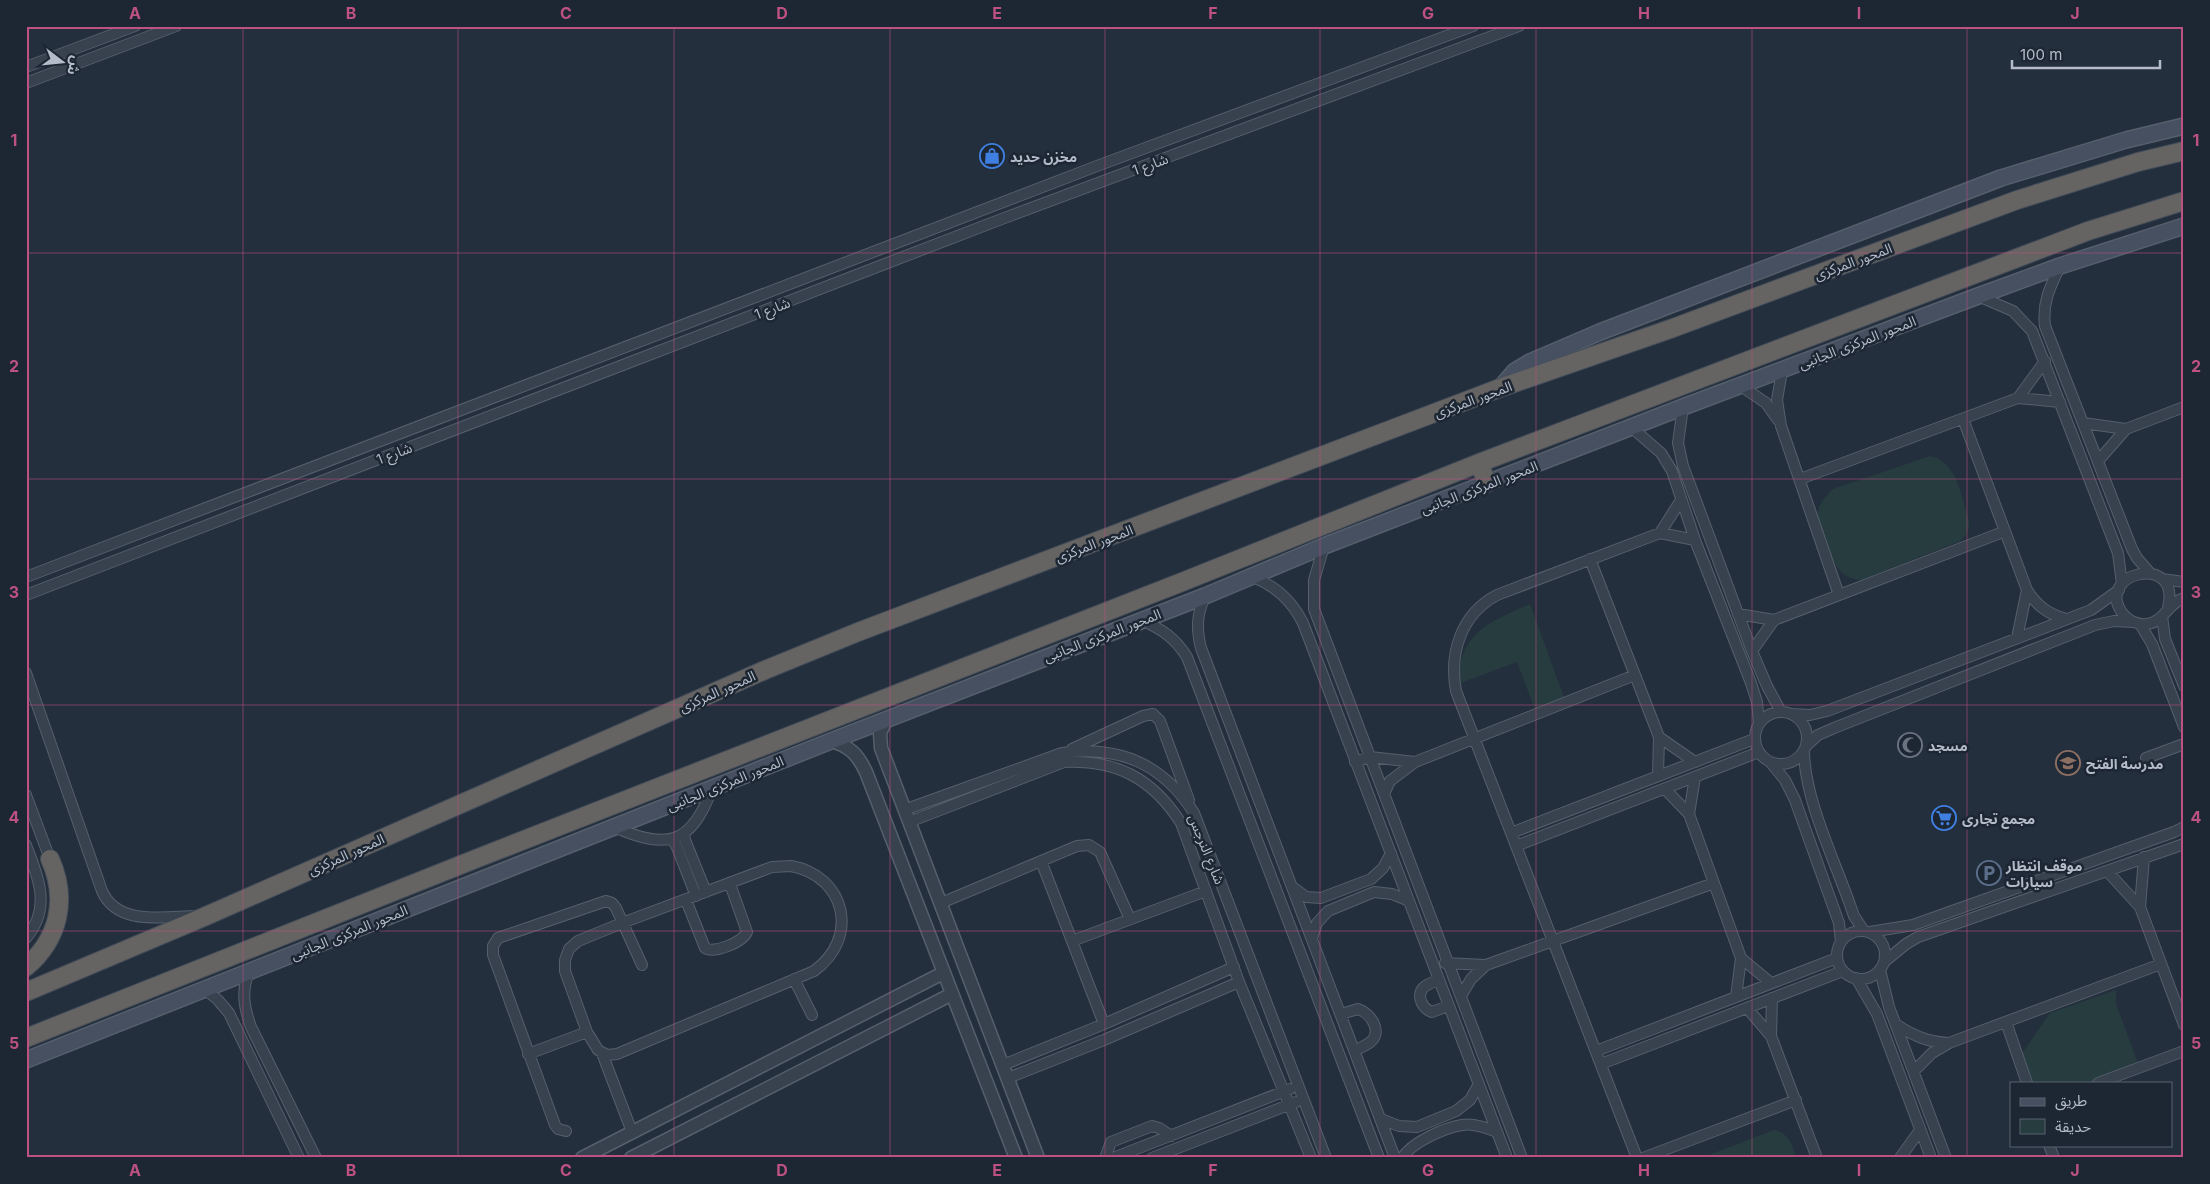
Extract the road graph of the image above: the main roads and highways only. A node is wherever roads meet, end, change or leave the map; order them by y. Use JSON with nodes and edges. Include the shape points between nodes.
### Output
{"nodes":[{"id":1,"x":2184,"y":126,"type":"edge"},
{"id":2,"x":2184,"y":151,"type":"edge"},
{"id":3,"x":2184,"y":201,"type":"edge"},
{"id":4,"x":2184,"y":226,"type":"edge"},
{"id":5,"x":1500,"y":388,"type":"junction"},
{"id":6,"x":1479,"y":463,"type":"junction"},
{"id":7,"x":1487,"y":483,"type":"junction"},
{"id":8,"x":50,"y":859,"type":"road end"},
{"id":9,"x":26,"y":967,"type":"edge"},
{"id":10,"x":26,"y":992,"type":"edge"},
{"id":11,"x":26,"y":1038,"type":"edge"},
{"id":12,"x":26,"y":1060,"type":"edge"}],
"edges":[{"from":1,"to":5,"type":"main road","via":[[2092,150],[1974,189],[1600,332],[1515,371]]},
{"from":2,"to":5,"type":"highway","name":"المحور المركزى","via":[[2017,200],[1673,328]]},
{"from":3,"to":6,"type":"highway","via":[[2088,231]]},
{"from":4,"to":7,"type":"main road","name":"المحور المركزى الجانبى","via":[[1978,296]]},
{"from":5,"to":10,"type":"highway","name":"المحور المركزى","via":[[765,670]]},
{"from":6,"to":7,"type":"highway"},
{"from":6,"to":11,"type":"highway"},
{"from":7,"to":12,"type":"main road","name":"المحور المركزى الجانبى"},
{"from":8,"to":9,"type":"highway","via":[[58,880],[59,913],[48,944]]}]}
